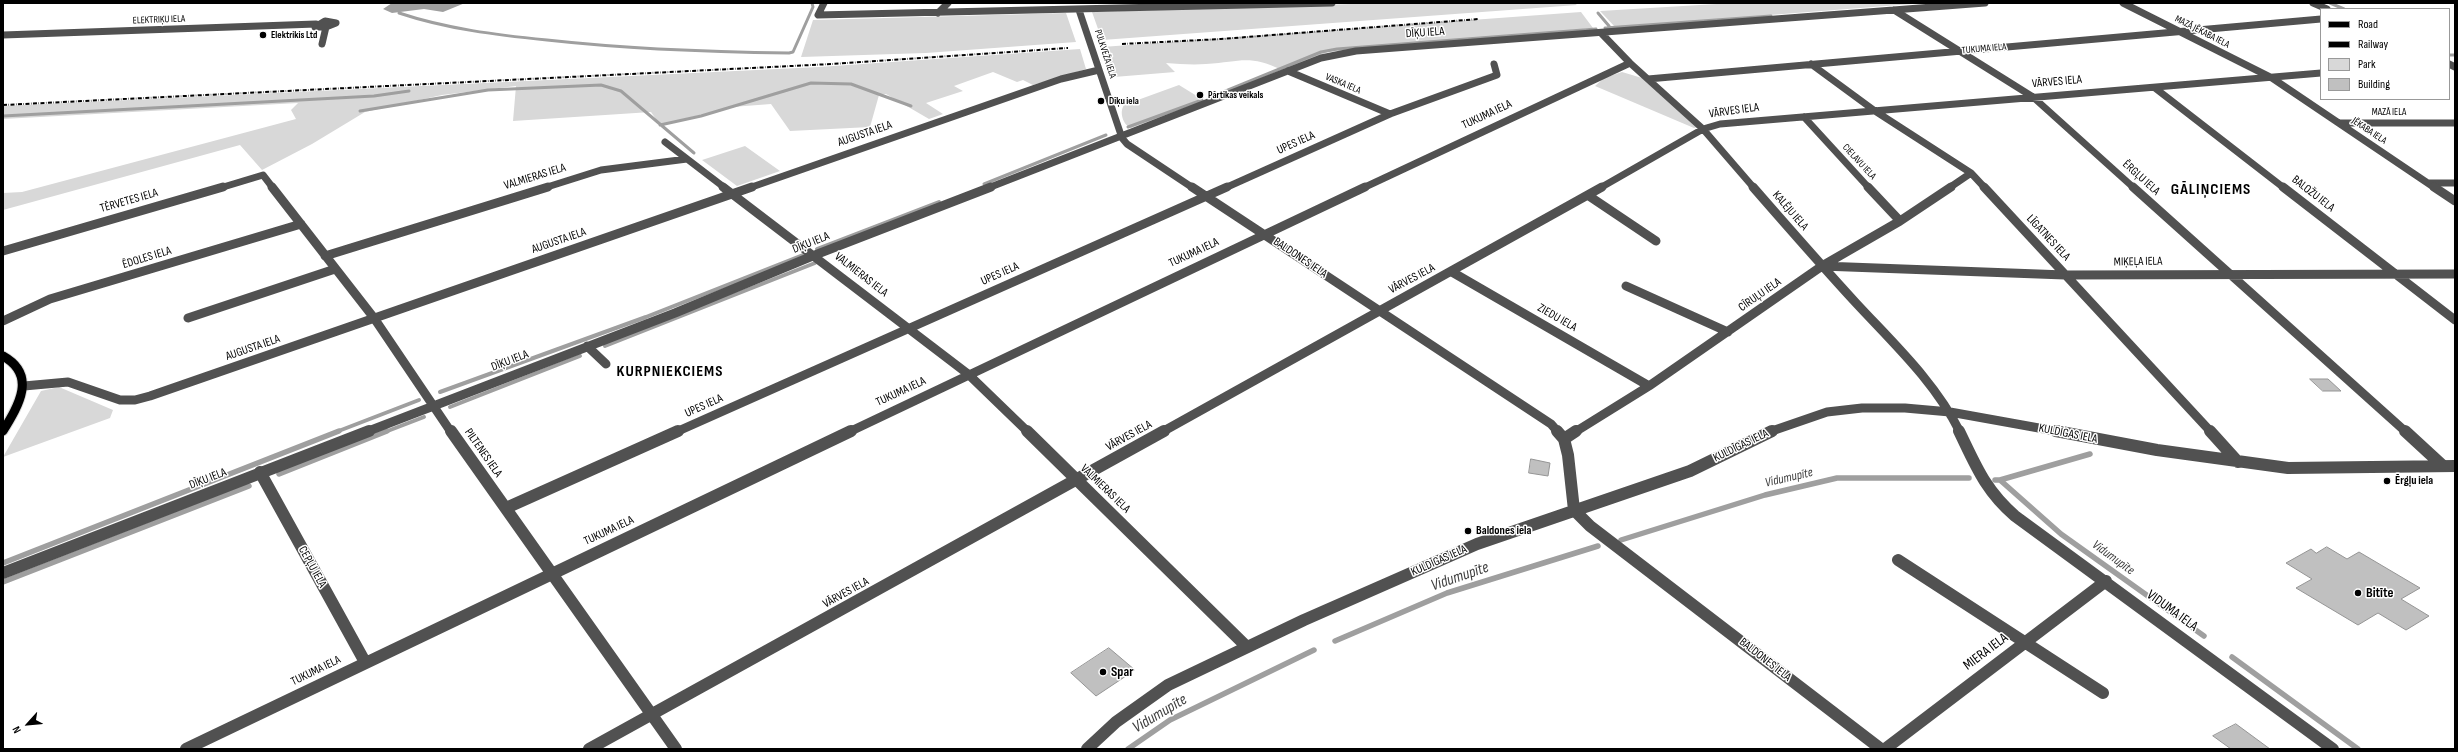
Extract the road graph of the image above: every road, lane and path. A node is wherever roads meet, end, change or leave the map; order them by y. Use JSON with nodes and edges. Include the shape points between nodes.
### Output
{"nodes":[{"id":1,"x":824,"y":3,"type":"edge"},
{"id":2,"x":948,"y":3,"type":"edge"},
{"id":3,"x":1085,"y":3,"type":"edge"},
{"id":4,"x":1327,"y":3,"type":"edge"},
{"id":5,"x":1332,"y":3,"type":"edge"},
{"id":6,"x":1985,"y":3,"type":"edge"},
{"id":7,"x":2123,"y":3,"type":"edge"},
{"id":8,"x":2313,"y":3,"type":"edge"},
{"id":9,"x":1220,"y":5,"type":"edge"},
{"id":10,"x":2325,"y":8,"type":"edge"},
{"id":11,"x":1079,"y":10,"type":"junction"},
{"id":12,"x":1894,"y":10,"type":"junction"},
{"id":13,"x":938,"y":13,"type":"junction"},
{"id":14,"x":2320,"y":19,"type":"edge"},
{"id":15,"x":316,"y":24,"type":"junction"},
{"id":16,"x":326,"y":27,"type":"junction"},
{"id":17,"x":2181,"y":32,"type":"junction"},
{"id":18,"x":1602,"y":34,"type":"junction"},
{"id":19,"x":3,"y":35,"type":"edge"},
{"id":20,"x":322,"y":44,"type":"dead end"},
{"id":21,"x":1960,"y":51,"type":"junction"},
{"id":22,"x":1630,"y":63,"type":"junction"},
{"id":23,"x":1494,"y":64,"type":"dead end"},
{"id":24,"x":1811,"y":64,"type":"junction"},
{"id":25,"x":1099,"y":70,"type":"junction"},
{"id":26,"x":1288,"y":71,"type":"junction"},
{"id":27,"x":2320,"y":73,"type":"edge"},
{"id":28,"x":2272,"y":78,"type":"junction"},
{"id":29,"x":1648,"y":79,"type":"junction"},
{"id":30,"x":2155,"y":88,"type":"junction"},
{"id":31,"x":2033,"y":97,"type":"junction"},
{"id":32,"x":1875,"y":111,"type":"junction"},
{"id":33,"x":1390,"y":114,"type":"junction"},
{"id":34,"x":1804,"y":117,"type":"junction"},
{"id":35,"x":2340,"y":123,"type":"junction"},
{"id":36,"x":2455,"y":123,"type":"edge"},
{"id":37,"x":1703,"y":129,"type":"junction"},
{"id":38,"x":1121,"y":134,"type":"junction"},
{"id":39,"x":665,"y":142,"type":"dead end"},
{"id":40,"x":687,"y":159,"type":"junction"},
{"id":41,"x":1971,"y":173,"type":"junction"},
{"id":42,"x":262,"y":175,"type":"joint"},
{"id":43,"x":2428,"y":182,"type":"junction"},
{"id":44,"x":2455,"y":183,"type":"edge"},
{"id":45,"x":733,"y":193,"type":"junction"},
{"id":46,"x":1589,"y":196,"type":"junction"},
{"id":47,"x":1208,"y":197,"type":"junction"},
{"id":48,"x":2455,"y":201,"type":"edge"},
{"id":49,"x":1900,"y":221,"type":"junction"},
{"id":50,"x":300,"y":224,"type":"junction"},
{"id":51,"x":1264,"y":234,"type":"junction"},
{"id":52,"x":1656,"y":241,"type":"dead end"},
{"id":53,"x":3,"y":251,"type":"edge"},
{"id":54,"x":815,"y":255,"type":"junction"},
{"id":55,"x":325,"y":256,"type":"junction"},
{"id":56,"x":1822,"y":266,"type":"junction"},
{"id":57,"x":335,"y":269,"type":"junction"},
{"id":58,"x":1452,"y":272,"type":"junction"},
{"id":59,"x":2229,"y":274,"type":"junction"},
{"id":60,"x":2396,"y":274,"type":"junction"},
{"id":61,"x":2455,"y":274,"type":"edge"},
{"id":62,"x":2065,"y":275,"type":"junction"},
{"id":63,"x":1626,"y":286,"type":"dead end"},
{"id":64,"x":1380,"y":311,"type":"junction"},
{"id":65,"x":188,"y":318,"type":"dead end"},
{"id":66,"x":374,"y":318,"type":"junction"},
{"id":67,"x":2455,"y":320,"type":"edge"},
{"id":68,"x":3,"y":321,"type":"edge"},
{"id":69,"x":909,"y":329,"type":"junction"},
{"id":70,"x":1728,"y":332,"type":"junction"},
{"id":71,"x":587,"y":346,"type":"junction"},
{"id":72,"x":3,"y":356,"type":"edge"},
{"id":73,"x":606,"y":364,"type":"dead end"},
{"id":74,"x":968,"y":374,"type":"junction"},
{"id":75,"x":24,"y":386,"type":"junction"},
{"id":76,"x":1649,"y":386,"type":"junction"},
{"id":77,"x":432,"y":405,"type":"junction"},
{"id":78,"x":1950,"y":412,"type":"junction"},
{"id":79,"x":3,"y":430,"type":"edge"},
{"id":80,"x":1564,"y":439,"type":"junction"},
{"id":81,"x":2238,"y":462,"type":"junction"},
{"id":82,"x":2443,"y":466,"type":"junction"},
{"id":83,"x":2455,"y":466,"type":"edge"},
{"id":84,"x":260,"y":472,"type":"junction"},
{"id":85,"x":1077,"y":480,"type":"junction"},
{"id":86,"x":506,"y":508,"type":"junction"},
{"id":87,"x":1574,"y":510,"type":"junction"},
{"id":88,"x":1898,"y":560,"type":"dead end"},
{"id":89,"x":3,"y":573,"type":"edge"},
{"id":90,"x":551,"y":573,"type":"junction"},
{"id":91,"x":2106,"y":581,"type":"junction"},
{"id":92,"x":2024,"y":643,"type":"junction"},
{"id":93,"x":1247,"y":647,"type":"junction"},
{"id":94,"x":365,"y":662,"type":"junction"},
{"id":95,"x":2103,"y":693,"type":"dead end"},
{"id":96,"x":651,"y":715,"type":"junction"},
{"id":97,"x":186,"y":749,"type":"edge"},
{"id":98,"x":589,"y":749,"type":"edge"},
{"id":99,"x":676,"y":749,"type":"edge"},
{"id":100,"x":1087,"y":749,"type":"edge"},
{"id":101,"x":1880,"y":749,"type":"edge"},
{"id":102,"x":1885,"y":749,"type":"edge"},
{"id":103,"x":2333,"y":749,"type":"edge"}],
"edges":[{"from":1,"to":13,"type":"street","via":[[818,16]]},
{"from":2,"to":13,"type":"street"},
{"from":3,"to":11,"type":"street"},
{"from":4,"to":5,"type":"street"},
{"from":4,"to":9,"type":"street"},
{"from":6,"to":12,"type":"street","name":"DĪĶU IELA"},
{"from":7,"to":17,"type":"street","name":"MAZĀ JĒKABA IELA"},
{"from":8,"to":10,"type":"street"},
{"from":9,"to":11,"type":"street"},
{"from":11,"to":13,"type":"street"},
{"from":11,"to":25,"type":"street","name":"PULKVEŽA IELA"},
{"from":12,"to":18,"type":"street","name":"DĪĶU IELA"},
{"from":12,"to":21,"type":"street","name":"ĒRGĻU IELA"},
{"from":14,"to":17,"type":"street","name":"TUKUMA IELA"},
{"from":15,"to":16,"type":"street","name":"ELEKTRIĶU IELA","via":[[316,27]]},
{"from":15,"to":16,"type":"street","name":"ELEKTRIĶU IELA","via":[[325,21],[336,22]]},
{"from":15,"to":19,"type":"street","name":"ELEKTRIĶU IELA"},
{"from":16,"to":20,"type":"street","name":"ELEKTRIĶU IELA"},
{"from":17,"to":21,"type":"street","name":"TUKUMA IELA"},
{"from":17,"to":28,"type":"street","name":"MAZĀ JĒKABA IELA"},
{"from":18,"to":22,"type":"street","name":"KALĒJU IELA"},
{"from":18,"to":26,"type":"street","name":"DĪĶU IELA","via":[[1356,51],[1321,58]]},
{"from":21,"to":24,"type":"street","name":"TUKUMA IELA"},
{"from":21,"to":31,"type":"street","name":"ĒRGĻU IELA"},
{"from":22,"to":29,"type":"street","name":"KALĒJU IELA"},
{"from":22,"to":51,"type":"street","name":"TUKUMA IELA"},
{"from":23,"to":33,"type":"street","name":"UPES IELA","via":[[1497,75]]},
{"from":24,"to":29,"type":"street","name":"TUKUMA IELA"},
{"from":24,"to":32,"type":"street","name":"LĪGATNES IELA"},
{"from":25,"to":38,"type":"street","name":"PULKVEŽA IELA"},
{"from":25,"to":45,"type":"street","name":"AUGUSTA IELA","via":[[1061,79]]},
{"from":26,"to":33,"type":"street","name":"VASKA IELA"},
{"from":26,"to":38,"type":"street","name":"DĪĶU IELA"},
{"from":27,"to":28,"type":"street","name":"VĀRVES IELA"},
{"from":28,"to":30,"type":"street","name":"VĀRVES IELA"},
{"from":28,"to":35,"type":"street","name":"JĒKABA IELA"},
{"from":29,"to":37,"type":"street","name":"KALĒJU IELA"},
{"from":30,"to":31,"type":"street","name":"VĀRVES IELA"},
{"from":30,"to":60,"type":"street","name":"BALOŽU IELA"},
{"from":31,"to":32,"type":"street","name":"VĀRVES IELA"},
{"from":31,"to":59,"type":"street","name":"ĒRGĻU IELA"},
{"from":32,"to":34,"type":"street","name":"VĀRVES IELA"},
{"from":32,"to":41,"type":"street","name":"LĪGATNES IELA"},
{"from":33,"to":47,"type":"street","name":"UPES IELA"},
{"from":34,"to":37,"type":"street","name":"VĀRVES IELA","via":[[1720,124]]},
{"from":34,"to":49,"type":"street","name":"CIELAVU IELA"},
{"from":35,"to":36,"type":"street","name":"MAZĀ IELA"},
{"from":35,"to":43,"type":"street","name":"JĒKABA IELA"},
{"from":37,"to":46,"type":"street","name":"VĀRVES IELA"},
{"from":37,"to":56,"type":"street","name":"KALĒJU IELA"},
{"from":38,"to":47,"type":"street","name":"BALDONES IELA","via":[[1127,144]]},
{"from":38,"to":54,"type":"street","name":"DĪĶU IELA"},
{"from":39,"to":40,"type":"street"},
{"from":40,"to":45,"type":"street","name":"VALMIERAS IELA"},
{"from":40,"to":55,"type":"street","name":"VALMIERAS IELA","via":[[601,170]]},
{"from":41,"to":49,"type":"street","name":"CĪRUĻU IELA"},
{"from":41,"to":62,"type":"street","name":"LĪGATNES IELA"},
{"from":42,"to":50,"type":"street","name":"PILTENES IELA"},
{"from":42,"to":53,"type":"street","name":"TĒRVETES IELA"},
{"from":43,"to":44,"type":"street"},
{"from":43,"to":48,"type":"street","name":"JĒKABA IELA"},
{"from":45,"to":54,"type":"street","name":"VALMIERAS IELA"},
{"from":45,"to":66,"type":"street","name":"AUGUSTA IELA"},
{"from":46,"to":52,"type":"street"},
{"from":46,"to":58,"type":"street","name":"VĀRVES IELA"},
{"from":47,"to":51,"type":"street","name":"BALDONES IELA"},
{"from":47,"to":69,"type":"street","name":"UPES IELA"},
{"from":49,"to":56,"type":"street","name":"CĪRUĻU IELA"},
{"from":50,"to":55,"type":"street","name":"PILTENES IELA"},
{"from":50,"to":68,"type":"street","name":"ĒDOLES IELA","via":[[50,299]]},
{"from":51,"to":64,"type":"street","name":"BALDONES IELA"},
{"from":51,"to":74,"type":"street","name":"TUKUMA IELA"},
{"from":54,"to":69,"type":"street","name":"VALMIERAS IELA"},
{"from":54,"to":71,"type":"street","name":"DĪĶU IELA"},
{"from":55,"to":57,"type":"street","name":"PILTENES IELA"},
{"from":56,"to":62,"type":"street","name":"MIĶEĻA IELA"},
{"from":56,"to":70,"type":"street","name":"CĪRUĻU IELA"},
{"from":56,"to":78,"type":"street","name":"KALĒJU IELA","via":[[1929,381]]},
{"from":57,"to":65,"type":"street"},
{"from":57,"to":66,"type":"street","name":"PILTENES IELA"},
{"from":58,"to":64,"type":"street","name":"VĀRVES IELA"},
{"from":58,"to":76,"type":"street","name":"ZIEDU IELA"},
{"from":59,"to":60,"type":"street","name":"MIĶEĻA IELA"},
{"from":59,"to":62,"type":"street","name":"MIĶEĻA IELA"},
{"from":59,"to":82,"type":"street","name":"ĒRGĻU IELA"},
{"from":60,"to":61,"type":"street","name":"MIĶEĻA IELA"},
{"from":60,"to":67,"type":"street","name":"BALOŽU IELA"},
{"from":62,"to":81,"type":"street","name":"LĪGATNES IELA"},
{"from":63,"to":70,"type":"street"},
{"from":64,"to":80,"type":"street","name":"BALDONES IELA","via":[[1537,413]]},
{"from":64,"to":85,"type":"street","name":"VĀRVES IELA"},
{"from":66,"to":75,"type":"street","name":"AUGUSTA IELA","via":[[135,400],[120,400],[68,382]]},
{"from":66,"to":77,"type":"street","name":"PILTENES IELA"},
{"from":69,"to":74,"type":"street","name":"VALMIERAS IELA"},
{"from":69,"to":86,"type":"street","name":"UPES IELA"},
{"from":70,"to":76,"type":"street","name":"CĪRUĻU IELA"},
{"from":71,"to":73,"type":"street"},
{"from":71,"to":77,"type":"street","name":"DĪĶU IELA"},
{"from":72,"to":75,"type":"main road","via":[[11,359],[19,370]]},
{"from":74,"to":85,"type":"street","name":"VALMIERAS IELA"},
{"from":74,"to":90,"type":"street","name":"TUKUMA IELA"},
{"from":75,"to":79,"type":"main road","via":[[19,402]]},
{"from":76,"to":80,"type":"street","name":"CĪRUĻU IELA"},
{"from":77,"to":84,"type":"street","name":"DĪĶU IELA"},
{"from":77,"to":86,"type":"street","name":"PILTENES IELA"},
{"from":78,"to":81,"type":"street","name":"KULDĪGAS IELA","via":[[2157,450]]},
{"from":78,"to":87,"type":"street","name":"KULDĪGAS IELA","via":[[1905,408],[1862,408],[1827,412],[1764,434],[1690,471]]},
{"from":78,"to":91,"type":"street","name":"VIDUMA IELA","via":[[1986,486],[1998,501]]},
{"from":80,"to":87,"type":"street","name":"BALDONES IELA"},
{"from":81,"to":82,"type":"street","name":"KULDĪGAS IELA","via":[[2288,468]]},
{"from":82,"to":83,"type":"street","name":"KULDĪGAS IELA"},
{"from":84,"to":89,"type":"street","name":"DĪĶU IELA"},
{"from":84,"to":94,"type":"street","name":"CEPĻU IELA"},
{"from":85,"to":93,"type":"street","name":"VALMIERAS IELA"},
{"from":85,"to":96,"type":"street","name":"VĀRVES IELA"},
{"from":86,"to":90,"type":"street","name":"PILTENES IELA"},
{"from":87,"to":93,"type":"street","name":"KULDĪGAS IELA","via":[[1477,544]]},
{"from":87,"to":101,"type":"street","name":"BALDONES IELA","via":[[1590,526]]},
{"from":88,"to":92,"type":"street"},
{"from":90,"to":94,"type":"street","name":"TUKUMA IELA"},
{"from":90,"to":96,"type":"street","name":"PILTENES IELA"},
{"from":91,"to":92,"type":"street","name":"MIERA IELA"},
{"from":91,"to":103,"type":"street","name":"VIDUMA IELA"},
{"from":92,"to":95,"type":"street"},
{"from":92,"to":102,"type":"street","name":"MIERA IELA"},
{"from":93,"to":100,"type":"street","name":"KULDĪGAS IELA","via":[[1168,685],[1116,722]]},
{"from":94,"to":97,"type":"street","name":"TUKUMA IELA"},
{"from":96,"to":98,"type":"street","name":"VĀRVES IELA"},
{"from":96,"to":99,"type":"street","name":"PILTENES IELA"}]}
